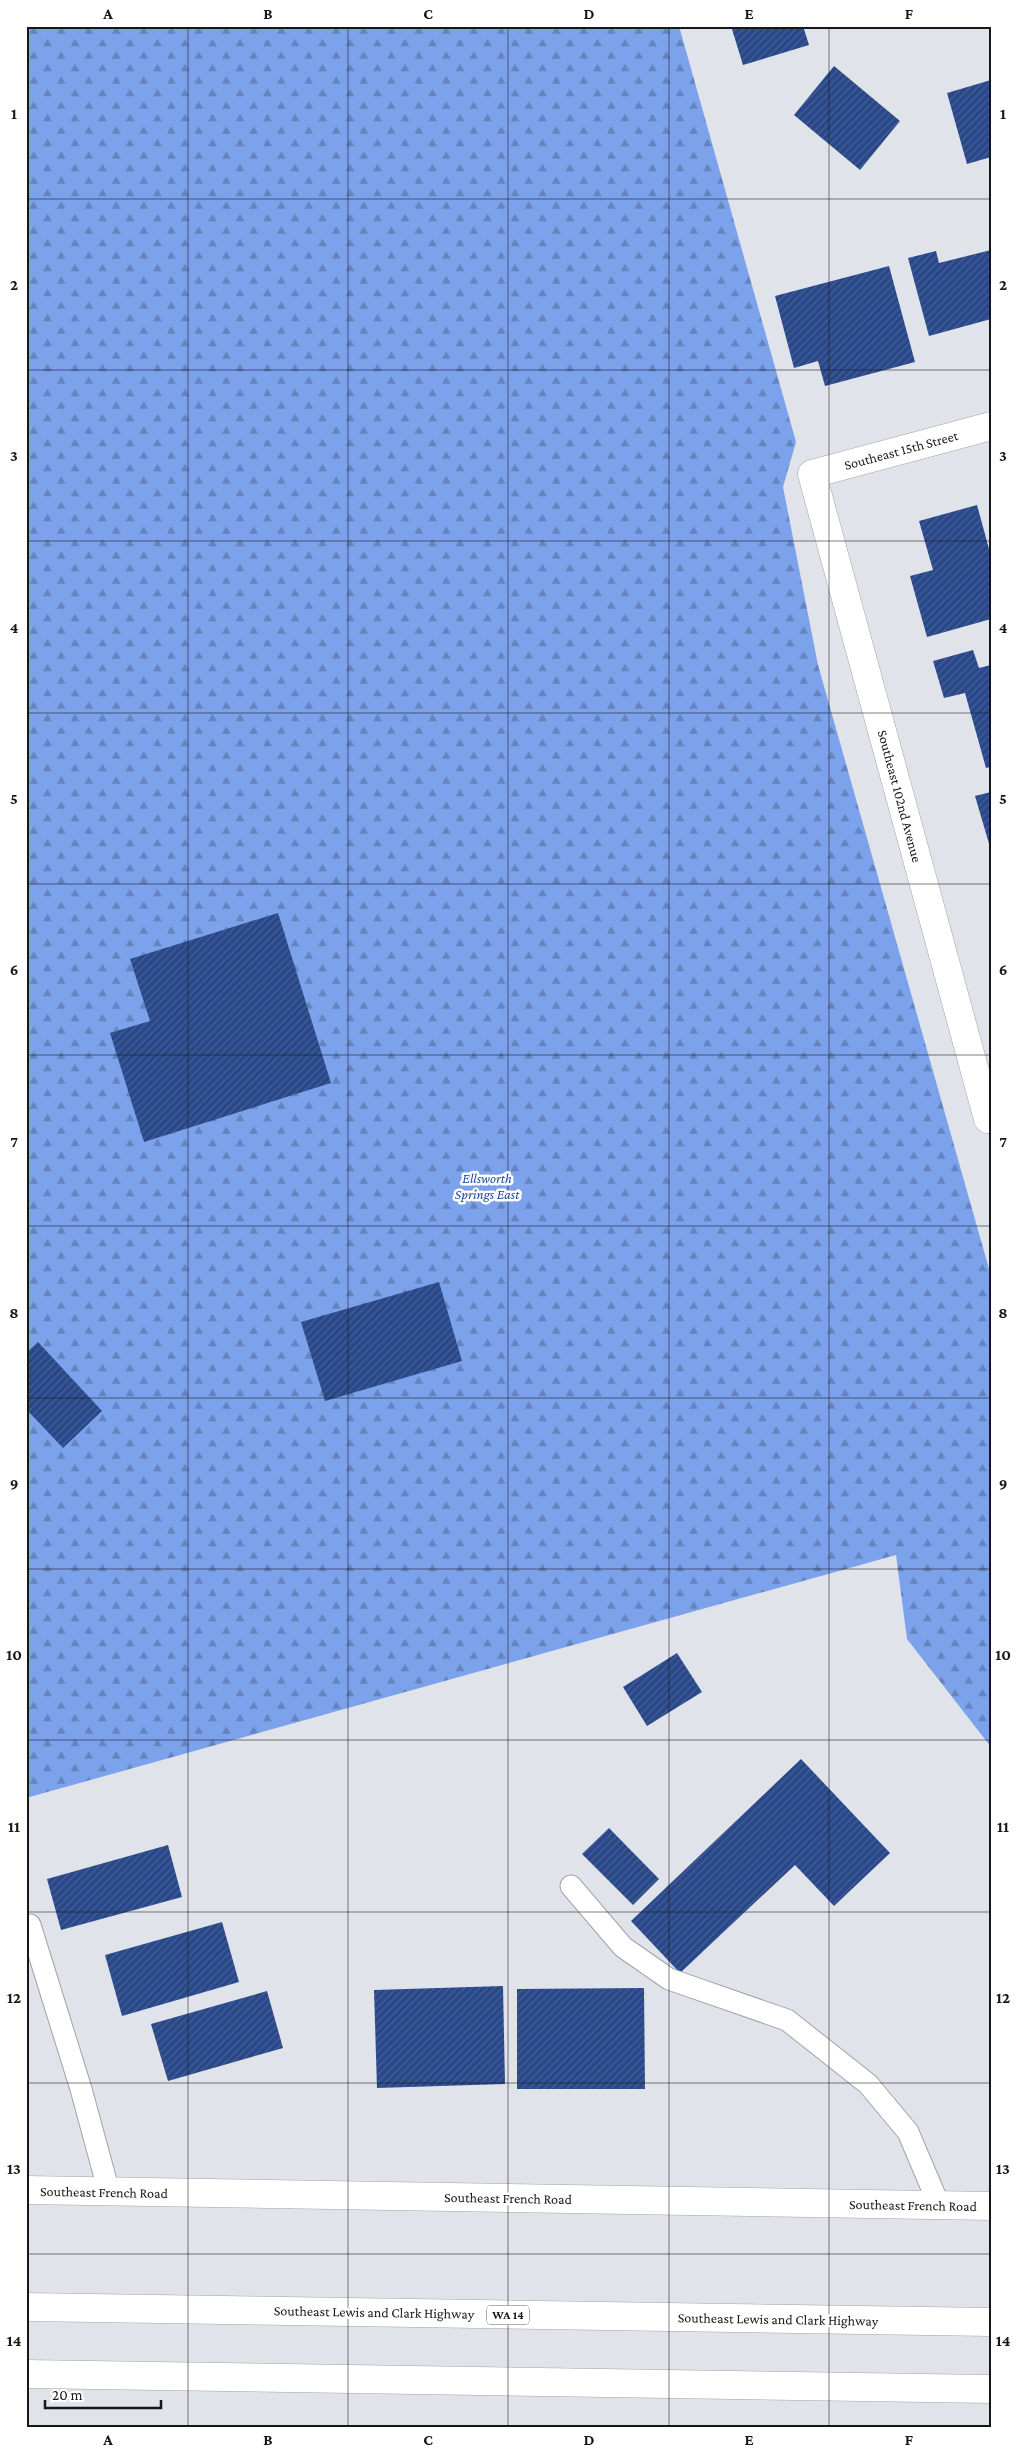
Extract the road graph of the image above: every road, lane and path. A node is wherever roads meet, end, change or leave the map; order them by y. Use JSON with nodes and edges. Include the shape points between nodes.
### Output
{"nodes":[{"id":1,"x":991,"y":426,"type":"edge"},
{"id":2,"x":812,"y":474,"type":"joint"},
{"id":3,"x":989,"y":1118,"type":"edge"},
{"id":4,"x":571,"y":1886,"type":"dead end"},
{"id":5,"x":30,"y":1925,"type":"dead end"},
{"id":6,"x":26,"y":2190,"type":"edge"},
{"id":7,"x":109,"y":2192,"type":"junction"},
{"id":8,"x":939,"y":2205,"type":"junction"},
{"id":9,"x":991,"y":2206,"type":"edge"},
{"id":10,"x":26,"y":2307,"type":"edge"},
{"id":11,"x":991,"y":2322,"type":"edge"},
{"id":12,"x":26,"y":2374,"type":"edge"},
{"id":13,"x":991,"y":2389,"type":"edge"}],
"edges":[{"from":1,"to":2,"type":"main road","name":"Southeast 15th Street"},
{"from":2,"to":3,"type":"main road","name":"Southeast 102nd Avenue"},
{"from":4,"to":8,"type":"lane","via":[[623,1947],[669,1979],[787,2020],[868,2084],[908,2132]]},
{"from":5,"to":7,"type":"lane"},
{"from":6,"to":7,"type":"main road","name":"Southeast French Road"},
{"from":7,"to":8,"type":"main road","name":"Southeast French Road"},
{"from":8,"to":9,"type":"main road","name":"Southeast French Road"},
{"from":10,"to":11,"type":"main road","name":"Southeast Lewis and Clark Highway","number":"WA 14"},
{"from":12,"to":13,"type":"main road"}]}
